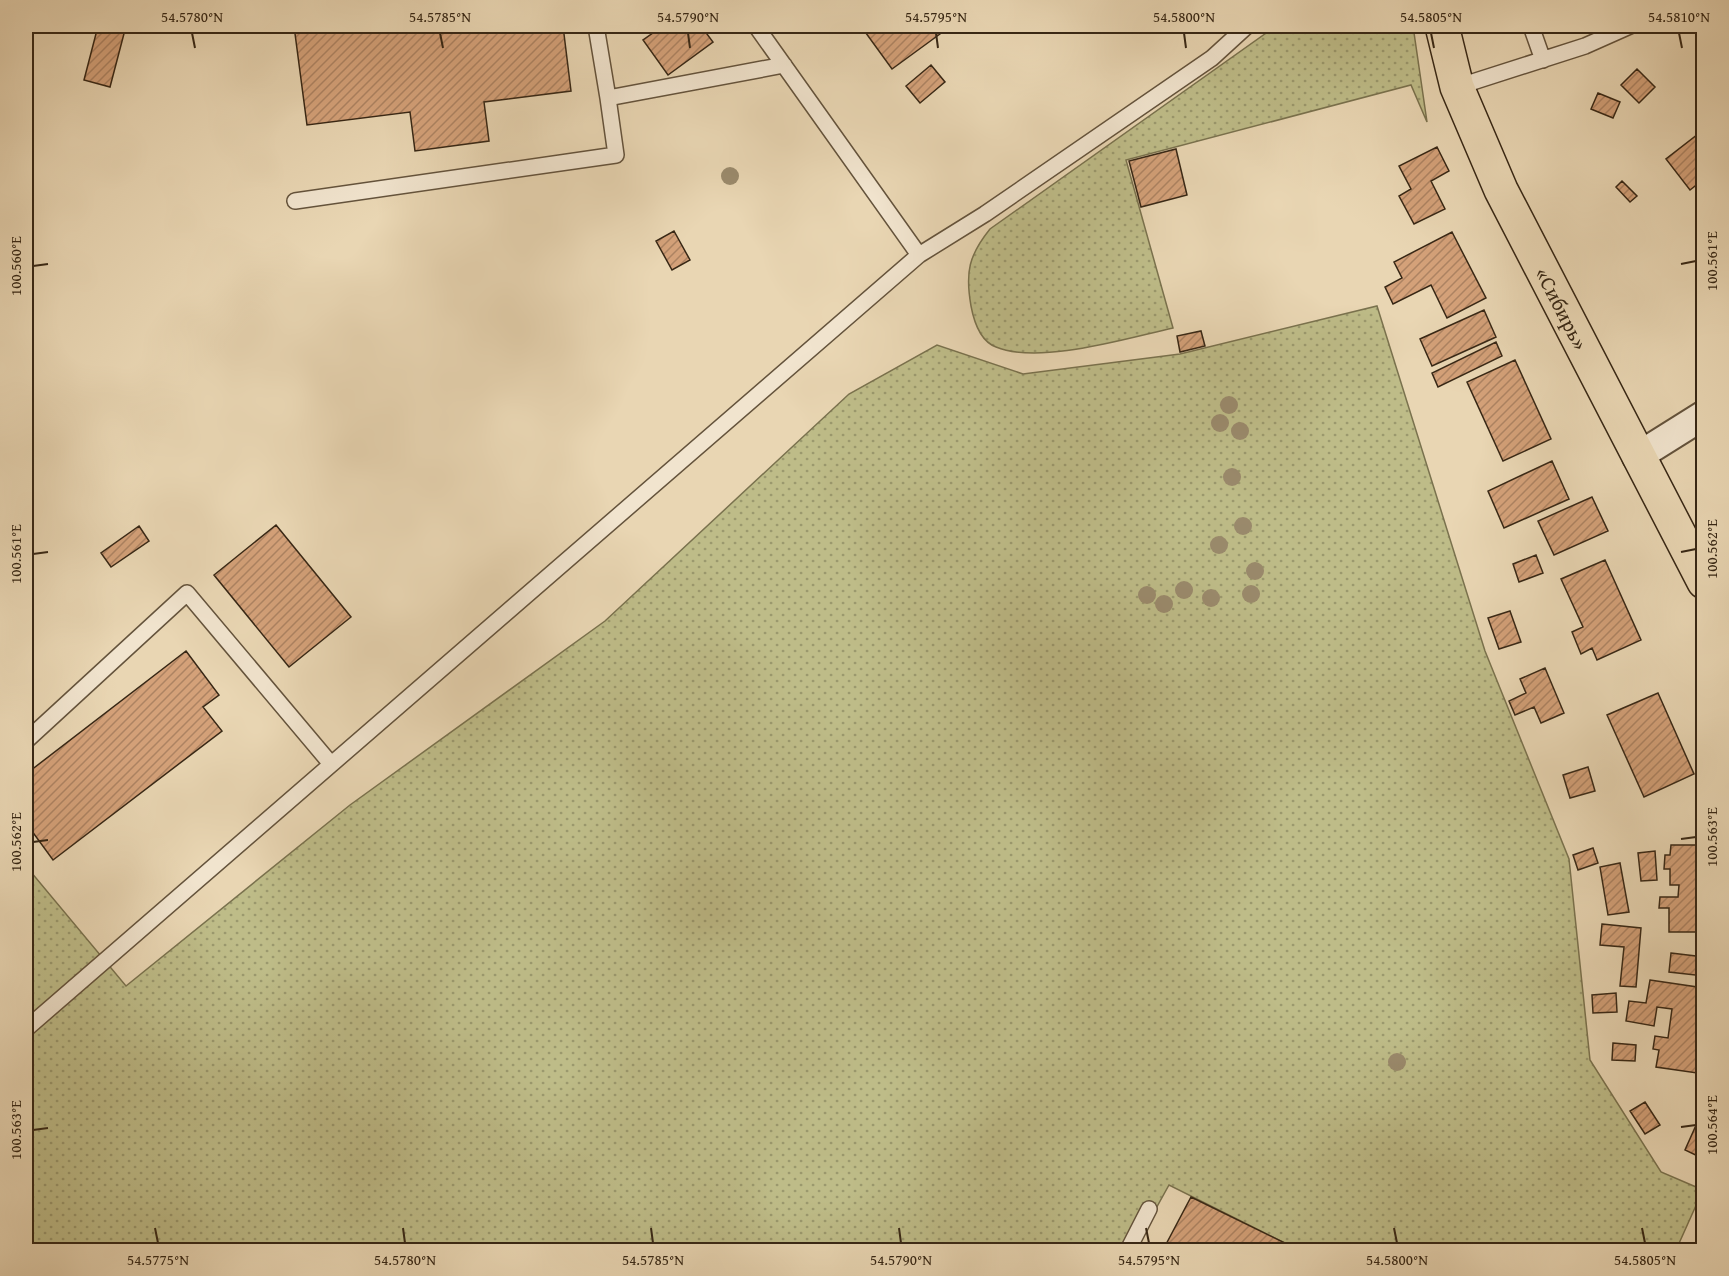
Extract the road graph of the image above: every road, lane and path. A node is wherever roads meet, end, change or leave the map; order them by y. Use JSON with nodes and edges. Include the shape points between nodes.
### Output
{"nodes":[{"id":1,"x":596,"y":26,"type":"edge"},
{"id":2,"x":756,"y":26,"type":"edge"},
{"id":3,"x":1247,"y":26,"type":"edge"},
{"id":4,"x":1442,"y":26,"type":"edge"},
{"id":5,"x":1531,"y":26,"type":"edge"},
{"id":6,"x":1630,"y":26,"type":"edge"},
{"id":7,"x":1543,"y":60,"type":"junction"},
{"id":8,"x":784,"y":65,"type":"junction"},
{"id":9,"x":1457,"y":87,"type":"junction"},
{"id":10,"x":608,"y":98,"type":"junction"},
{"id":11,"x":295,"y":201,"type":"dead end"},
{"id":12,"x":919,"y":255,"type":"junction"},
{"id":13,"x":1704,"y":415,"type":"edge"},
{"id":14,"x":1637,"y":457,"type":"junction"},
{"id":15,"x":1704,"y":582,"type":"edge"},
{"id":16,"x":26,"y":741,"type":"edge"},
{"id":17,"x":332,"y":764,"type":"junction"},
{"id":18,"x":26,"y":1029,"type":"edge"},
{"id":19,"x":1149,"y":1209,"type":"dead end"},
{"id":20,"x":1128,"y":1251,"type":"edge"}],
"edges":[{"from":1,"to":10,"type":"lane"},
{"from":2,"to":8,"type":"lane"},
{"from":3,"to":12,"type":"lane","via":[[1212,58]]},
{"from":4,"to":9,"type":"highway","name":"«Сибирь»"},
{"from":5,"to":7,"type":"lane"},
{"from":6,"to":7,"type":"lane"},
{"from":7,"to":9,"type":"lane"},
{"from":8,"to":10,"type":"lane"},
{"from":8,"to":12,"type":"lane"},
{"from":9,"to":14,"type":"highway","name":"«Сибирь»","via":[[1501,190]]},
{"from":10,"to":11,"type":"lane","via":[[616,155]]},
{"from":12,"to":17,"type":"lane"},
{"from":13,"to":14,"type":"street"},
{"from":14,"to":15,"type":"highway","name":"«Сибирь»"},
{"from":16,"to":17,"type":"lane","via":[[187,593]]},
{"from":17,"to":18,"type":"lane"},
{"from":19,"to":20,"type":"lane"}]}
